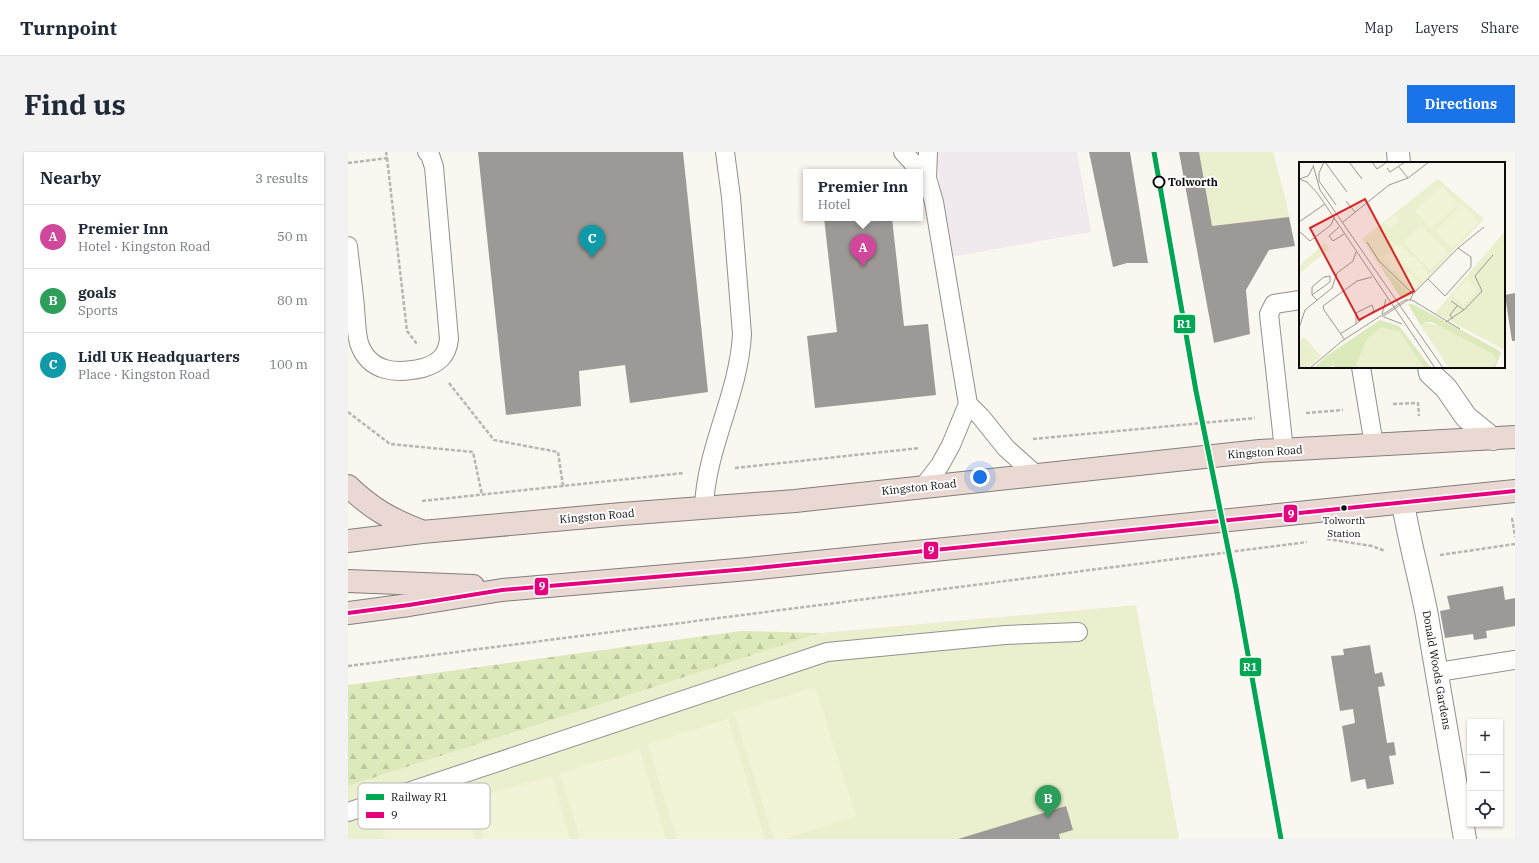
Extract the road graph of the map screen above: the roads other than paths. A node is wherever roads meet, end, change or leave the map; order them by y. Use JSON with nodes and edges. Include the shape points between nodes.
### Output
{"nodes":[{"id":1,"x":427,"y":152,"type":"edge"},
{"id":2,"x":725,"y":152,"type":"edge"},
{"id":3,"x":903,"y":152,"type":"edge"},
{"id":4,"x":928,"y":152,"type":"edge"},
{"id":5,"x":1398,"y":152,"type":"edge"},
{"id":6,"x":1399,"y":162,"type":"edge"},
{"id":7,"x":919,"y":169,"type":"edge"},
{"id":8,"x":923,"y":174,"type":"edge"},
{"id":9,"x":927,"y":178,"type":"junction"},
{"id":10,"x":348,"y":246,"type":"edge"},
{"id":11,"x":1299,"y":300,"type":"edge"},
{"id":12,"x":1361,"y":368,"type":"edge"},
{"id":13,"x":1428,"y":368,"type":"edge"},
{"id":14,"x":968,"y":404,"type":"junction"},
{"id":15,"x":1515,"y":437,"type":"edge"},
{"id":16,"x":1493,"y":439,"type":"junction"},
{"id":17,"x":1374,"y":445,"type":"junction"},
{"id":18,"x":1284,"y":450,"type":"junction"},
{"id":19,"x":1036,"y":475,"type":"junction"},
{"id":20,"x":348,"y":486,"type":"edge"},
{"id":21,"x":923,"y":487,"type":"junction"},
{"id":22,"x":1515,"y":491,"type":"edge"},
{"id":23,"x":1403,"y":503,"type":"junction"},
{"id":24,"x":704,"y":507,"type":"junction"},
{"id":25,"x":422,"y":532,"type":"junction"},
{"id":26,"x":348,"y":542,"type":"edge"},
{"id":27,"x":348,"y":581,"type":"edge"},
{"id":28,"x":502,"y":590,"type":"junction"},
{"id":29,"x":348,"y":613,"type":"edge"},
{"id":30,"x":1078,"y":632,"type":"dead end"},
{"id":31,"x":1515,"y":660,"type":"edge"},
{"id":32,"x":1438,"y":672,"type":"junction"},
{"id":33,"x":435,"y":783,"type":"edge"},
{"id":34,"x":358,"y":809,"type":"edge"},
{"id":35,"x":348,"y":812,"type":"edge"},
{"id":36,"x":1465,"y":839,"type":"edge"}],
"edges":[{"from":1,"to":10,"type":"lane","via":[[434,167],[449,339],[447,351],[434,365],[403,372],[392,371],[378,367],[366,358],[359,342]]},
{"from":2,"to":24,"type":"lane","via":[[742,334],[737,371],[709,470]]},
{"from":3,"to":7,"type":"lane"},
{"from":4,"to":9,"type":"lane"},
{"from":5,"to":6,"type":"street"},
{"from":8,"to":9,"type":"lane"},
{"from":9,"to":14,"type":"lane","via":[[934,202]]},
{"from":11,"to":18,"type":"lane","via":[[1274,304],[1269,314]]},
{"from":12,"to":17,"type":"lane"},
{"from":13,"to":16,"type":"street","via":[[1466,417]]},
{"from":14,"to":19,"type":"lane","via":[[1006,448]]},
{"from":14,"to":21,"type":"lane","via":[[951,445]]},
{"from":15,"to":16,"type":"highway","name":"Kingston Road"},
{"from":16,"to":17,"type":"highway","name":"Kingston Road"},
{"from":17,"to":18,"type":"highway","name":"Kingston Road"},
{"from":18,"to":19,"type":"highway","name":"Kingston Road"},
{"from":19,"to":21,"type":"highway","name":"Kingston Road"},
{"from":20,"to":25,"type":"highway","via":[[381,513]]},
{"from":21,"to":24,"type":"highway","name":"Kingston Road","via":[[795,501]]},
{"from":22,"to":23,"type":"highway"},
{"from":23,"to":28,"type":"highway","via":[[748,569]]},
{"from":23,"to":32,"type":"street","name":"Donald Woods Gardens"},
{"from":24,"to":25,"type":"highway","name":"Kingston Road"},
{"from":25,"to":26,"type":"highway","name":"Kingston Road"},
{"from":27,"to":28,"type":"highway","via":[[468,585]]},
{"from":28,"to":29,"type":"highway"},
{"from":30,"to":33,"type":"lane","via":[[1005,635],[827,652]]},
{"from":31,"to":32,"type":"lane"},
{"from":32,"to":36,"type":"street","name":"Donald Woods Gardens"},
{"from":34,"to":35,"type":"lane"}]}
